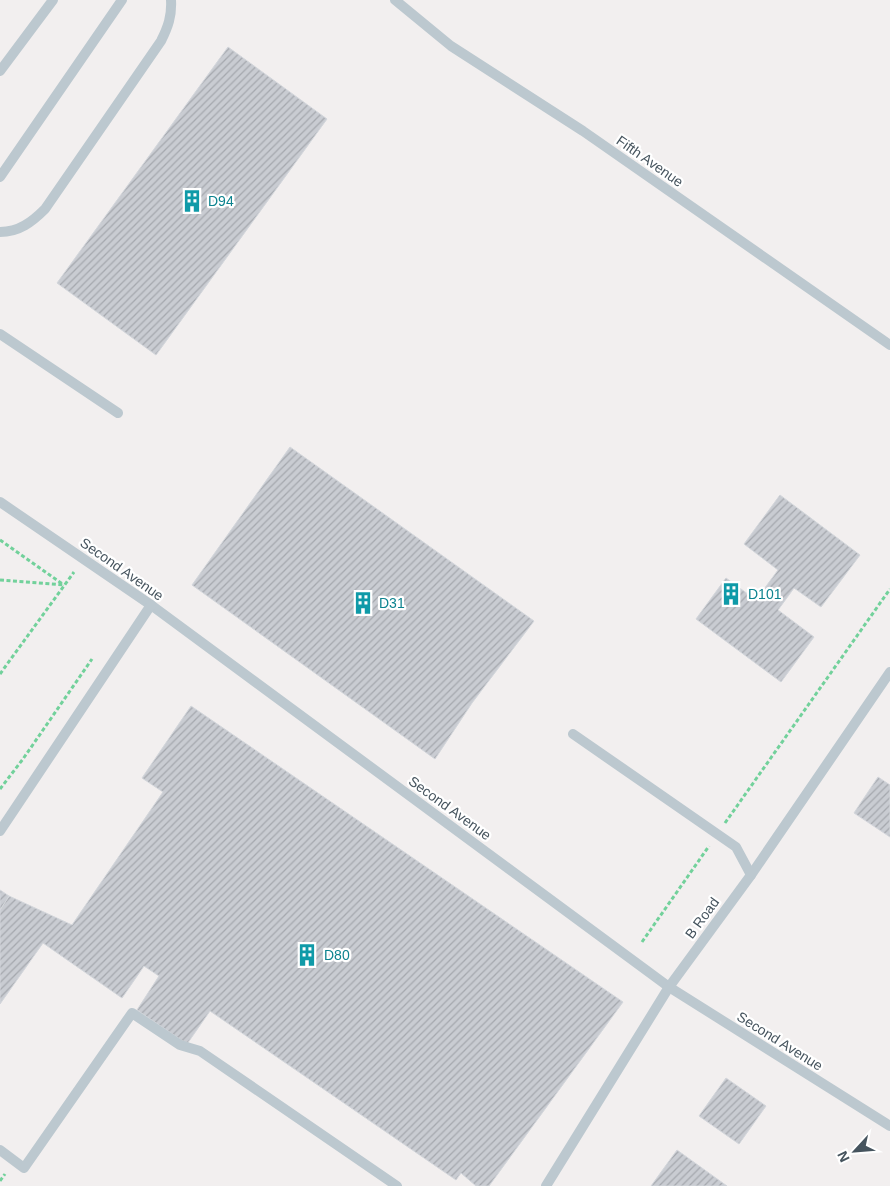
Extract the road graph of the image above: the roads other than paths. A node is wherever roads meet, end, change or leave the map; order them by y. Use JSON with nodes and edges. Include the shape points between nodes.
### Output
{"nodes":[{"id":1,"x":53,"y":0,"type":"edge"},
{"id":2,"x":122,"y":0,"type":"edge"},
{"id":3,"x":171,"y":0,"type":"edge"},
{"id":4,"x":395,"y":0,"type":"edge"},
{"id":5,"x":0,"y":71,"type":"edge"},
{"id":6,"x":0,"y":177,"type":"edge"},
{"id":7,"x":0,"y":232,"type":"edge"},
{"id":8,"x":0,"y":334,"type":"edge"},
{"id":9,"x":890,"y":345,"type":"edge"},
{"id":10,"x":118,"y":413,"type":"dead end"},
{"id":11,"x":0,"y":502,"type":"edge"},
{"id":12,"x":151,"y":605,"type":"junction"},
{"id":13,"x":890,"y":672,"type":"edge"},
{"id":14,"x":573,"y":734,"type":"dead end"},
{"id":15,"x":0,"y":831,"type":"edge"},
{"id":16,"x":751,"y":875,"type":"junction"},
{"id":17,"x":669,"y":987,"type":"junction"},
{"id":18,"x":890,"y":1126,"type":"edge"},
{"id":19,"x":0,"y":1150,"type":"edge"},
{"id":20,"x":397,"y":1186,"type":"edge"},
{"id":21,"x":546,"y":1186,"type":"edge"}],
"edges":[{"from":1,"to":5,"type":"lane"},
{"from":2,"to":6,"type":"lane"},
{"from":3,"to":7,"type":"lane","via":[[172,12],[161,41],[45,209],[22,228]]},
{"from":4,"to":9,"type":"lane","name":"Fifth Avenue","via":[[451,46],[583,131]]},
{"from":8,"to":10,"type":"lane"},
{"from":11,"to":12,"type":"lane","name":"Second Avenue"},
{"from":12,"to":15,"type":"lane"},
{"from":12,"to":17,"type":"lane","name":"Second Avenue"},
{"from":13,"to":16,"type":"lane","name":"B Road"},
{"from":14,"to":16,"type":"lane","via":[[736,847]]},
{"from":16,"to":17,"type":"lane","name":"B Road"},
{"from":17,"to":18,"type":"lane","name":"Second Avenue"},
{"from":17,"to":21,"type":"lane","name":"B Road"},
{"from":19,"to":20,"type":"lane","via":[[24,1168],[132,1013],[180,1045],[200,1051]]}]}
